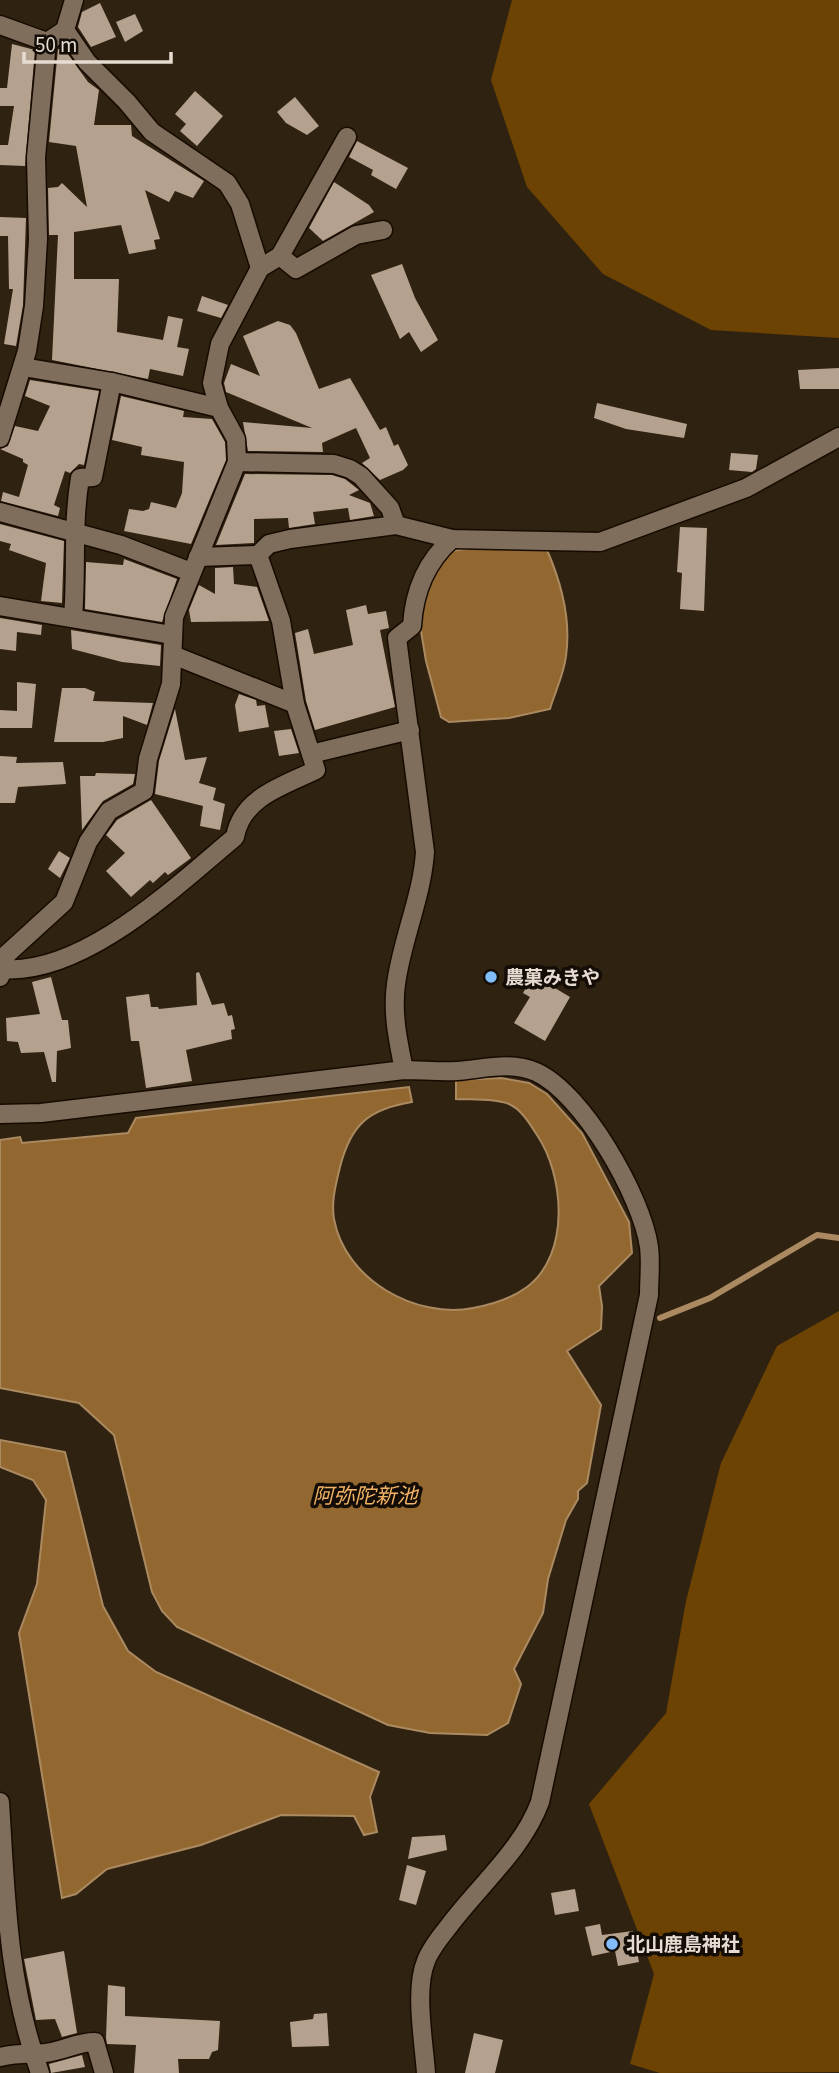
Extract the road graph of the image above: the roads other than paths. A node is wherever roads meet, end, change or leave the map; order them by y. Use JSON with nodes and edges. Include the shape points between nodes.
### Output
{"nodes":[{"id":1,"x":74,"y":0,"type":"edge"},
{"id":2,"x":0,"y":25,"type":"edge"},
{"id":3,"x":65,"y":30,"type":"junction"},
{"id":4,"x":47,"y":42,"type":"junction"},
{"id":5,"x":347,"y":137,"type":"dead end"},
{"id":6,"x":383,"y":230,"type":"dead end"},
{"id":7,"x":281,"y":256,"type":"junction"},
{"id":8,"x":260,"y":268,"type":"junction"},
{"id":9,"x":23,"y":367,"type":"junction"},
{"id":10,"x":112,"y":382,"type":"junction"},
{"id":11,"x":219,"y":408,"type":"junction"},
{"id":12,"x":839,"y":437,"type":"edge"},
{"id":13,"x":0,"y":438,"type":"edge"},
{"id":14,"x":237,"y":462,"type":"junction"},
{"id":15,"x":0,"y":512,"type":"edge"},
{"id":16,"x":396,"y":525,"type":"junction"},
{"id":17,"x":73,"y":531,"type":"junction"},
{"id":18,"x":452,"y":539,"type":"junction"},
{"id":19,"x":258,"y":555,"type":"junction"},
{"id":20,"x":195,"y":565,"type":"junction"},
{"id":21,"x":0,"y":606,"type":"edge"},
{"id":22,"x":73,"y":617,"type":"junction"},
{"id":23,"x":172,"y":635,"type":"junction"},
{"id":24,"x":173,"y":655,"type":"junction"},
{"id":25,"x":295,"y":704,"type":"junction"},
{"id":26,"x":410,"y":730,"type":"junction"},
{"id":27,"x":311,"y":754,"type":"junction"},
{"id":28,"x":1,"y":973,"type":"edge"},
{"id":29,"x":404,"y":1070,"type":"junction"},
{"id":30,"x":0,"y":1114,"type":"edge"},
{"id":31,"x":0,"y":1802,"type":"edge"},
{"id":32,"x":5,"y":1952,"type":"edge"},
{"id":33,"x":32,"y":2051,"type":"junction"},
{"id":34,"x":0,"y":2057,"type":"edge"},
{"id":35,"x":40,"y":2073,"type":"edge"},
{"id":36,"x":104,"y":2073,"type":"edge"},
{"id":37,"x":426,"y":2073,"type":"edge"}],
"edges":[{"from":1,"to":3,"type":"street"},
{"from":2,"to":4,"type":"street"},
{"from":3,"to":4,"type":"street"},
{"from":3,"to":8,"type":"street","via":[[87,62],[152,132],[227,183],[240,204]]},
{"from":4,"to":9,"type":"street","via":[[36,157],[34,306]]},
{"from":5,"to":7,"type":"street"},
{"from":6,"to":7,"type":"street","via":[[356,235],[296,269]]},
{"from":7,"to":8,"type":"street"},
{"from":8,"to":11,"type":"street","via":[[214,362],[212,383]]},
{"from":9,"to":10,"type":"street"},
{"from":9,"to":13,"type":"street"},
{"from":10,"to":11,"type":"street"},
{"from":10,"to":17,"type":"street","via":[[93,477],[80,478]]},
{"from":11,"to":14,"type":"street","via":[[236,439]]},
{"from":12,"to":18,"type":"street","via":[[746,488],[600,542]]},
{"from":14,"to":16,"type":"street","via":[[334,464],[350,469],[390,508]]},
{"from":14,"to":20,"type":"street"},
{"from":15,"to":17,"type":"street"},
{"from":16,"to":18,"type":"street"},
{"from":16,"to":19,"type":"street","via":[[290,539],[269,544]]},
{"from":17,"to":20,"type":"street"},
{"from":17,"to":22,"type":"street"},
{"from":18,"to":26,"type":"street","via":[[422,578],[412,626],[397,638]]},
{"from":19,"to":20,"type":"street"},
{"from":19,"to":25,"type":"street","via":[[281,621]]},
{"from":20,"to":23,"type":"street","via":[[174,617]]},
{"from":21,"to":22,"type":"street"},
{"from":22,"to":23,"type":"street"},
{"from":23,"to":24,"type":"street"},
{"from":24,"to":25,"type":"street"},
{"from":24,"to":28,"type":"street","via":[[171,684],[148,759],[144,791],[109,811],[88,842],[64,902],[7,954]]},
{"from":25,"to":27,"type":"street"},
{"from":26,"to":27,"type":"street"},
{"from":26,"to":29,"type":"street","via":[[425,852],[424,877],[395,986],[395,1025]]},
{"from":27,"to":28,"type":"street","via":[[316,771],[261,796],[238,820],[235,837],[132,922],[78,954]]},
{"from":29,"to":30,"type":"street"},
{"from":29,"to":37,"type":"street","via":[[457,1071],[502,1065],[536,1072],[566,1092],[592,1126],[636,1201],[649,1247],[649,1295],[540,1802],[520,1841],[474,1893],[426,1961],[421,1979]]},
{"from":31,"to":32,"type":"street"},
{"from":32,"to":33,"type":"street"},
{"from":33,"to":34,"type":"street"},
{"from":33,"to":35,"type":"street"},
{"from":33,"to":36,"type":"street","via":[[44,2053],[95,2042]]}]}
